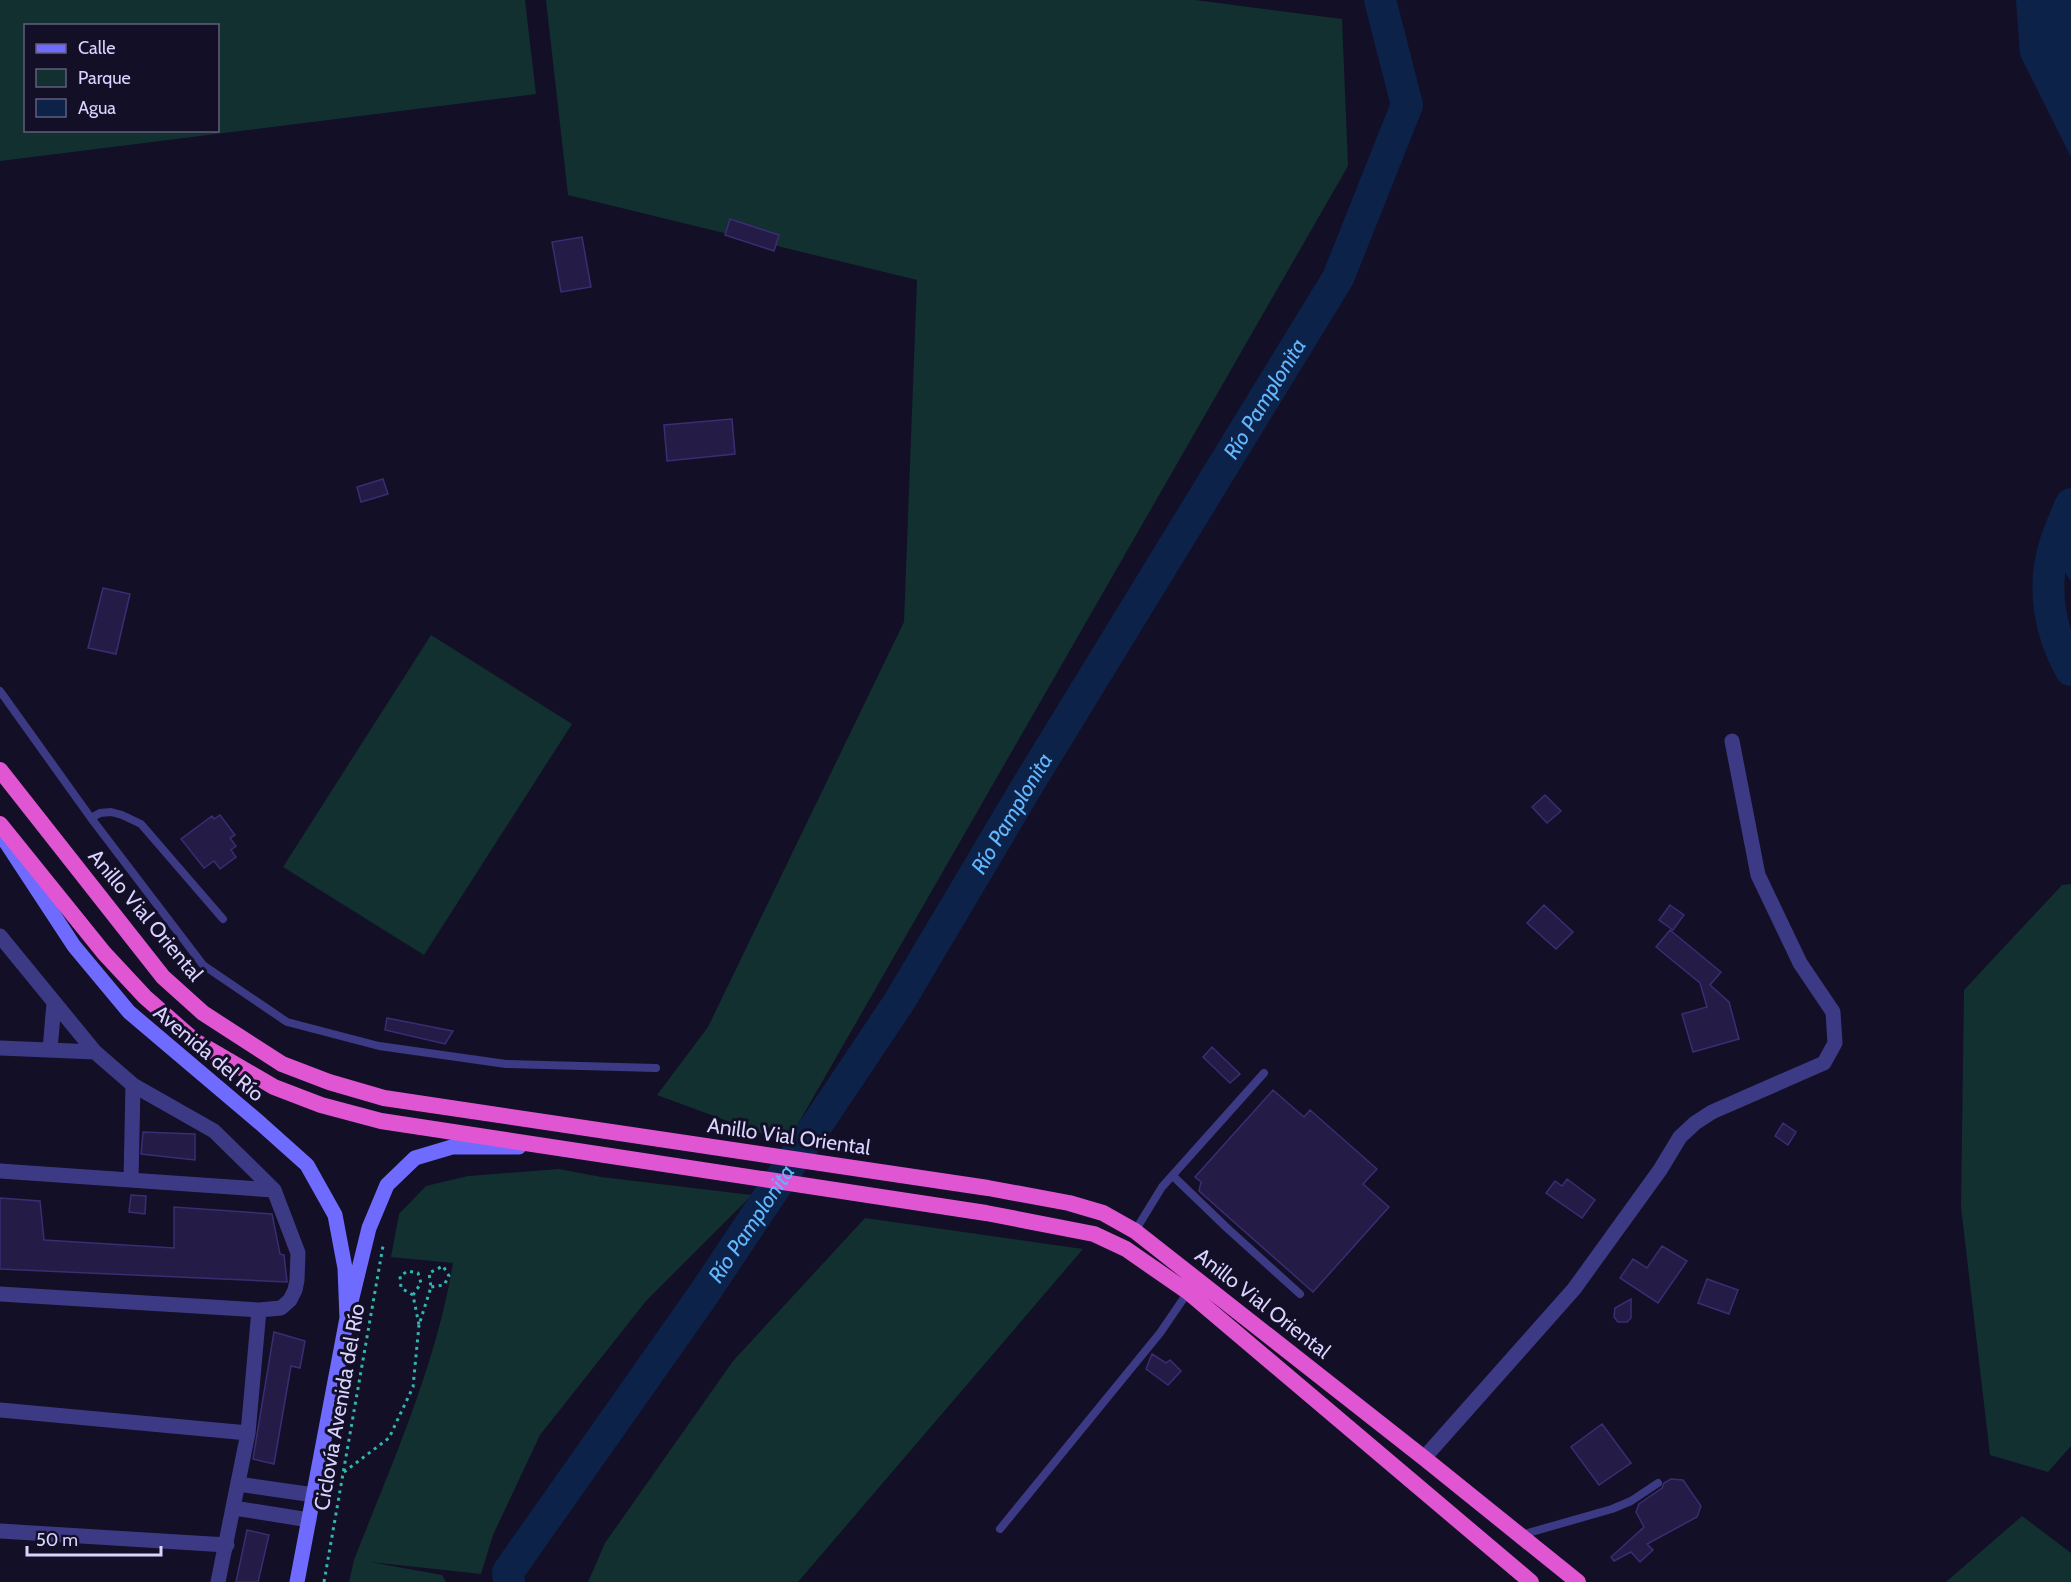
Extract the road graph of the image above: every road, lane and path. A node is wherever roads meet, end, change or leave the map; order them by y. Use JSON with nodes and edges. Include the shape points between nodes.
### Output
{"nodes":[{"id":1,"x":0,"y":692,"type":"edge"},
{"id":2,"x":1732,"y":741,"type":"dead end"},
{"id":3,"x":0,"y":770,"type":"edge"},
{"id":4,"x":91,"y":818,"type":"junction"},
{"id":5,"x":0,"y":824,"type":"edge"},
{"id":6,"x":0,"y":834,"type":"edge"},
{"id":7,"x":224,"y":919,"type":"dead end"},
{"id":8,"x":0,"y":936,"type":"edge"},
{"id":9,"x":54,"y":1003,"type":"junction"},
{"id":10,"x":0,"y":1048,"type":"edge"},
{"id":11,"x":50,"y":1050,"type":"junction"},
{"id":12,"x":95,"y":1053,"type":"junction"},
{"id":13,"x":656,"y":1068,"type":"dead end"},
{"id":14,"x":1264,"y":1073,"type":"dead end"},
{"id":15,"x":133,"y":1085,"type":"junction"},
{"id":16,"x":553,"y":1148,"type":"junction"},
{"id":17,"x":0,"y":1171,"type":"edge"},
{"id":18,"x":1173,"y":1176,"type":"junction"},
{"id":19,"x":131,"y":1180,"type":"junction"},
{"id":20,"x":274,"y":1190,"type":"junction"},
{"id":21,"x":1135,"y":1231,"type":"junction"},
{"id":22,"x":377,"y":1243,"type":"dead end"},
{"id":23,"x":431,"y":1287,"type":"junction"},
{"id":24,"x":1188,"y":1293,"type":"junction"},
{"id":25,"x":0,"y":1294,"type":"edge"},
{"id":26,"x":1300,"y":1294,"type":"dead end"},
{"id":27,"x":413,"y":1295,"type":"junction"},
{"id":28,"x":259,"y":1310,"type":"junction"},
{"id":29,"x":347,"y":1318,"type":"junction"},
{"id":30,"x":419,"y":1325,"type":"junction"},
{"id":31,"x":0,"y":1410,"type":"edge"},
{"id":32,"x":248,"y":1433,"type":"junction"},
{"id":33,"x":1425,"y":1458,"type":"junction"},
{"id":34,"x":342,"y":1473,"type":"junction"},
{"id":35,"x":1658,"y":1483,"type":"dead end"},
{"id":36,"x":238,"y":1484,"type":"junction"},
{"id":37,"x":314,"y":1495,"type":"junction"},
{"id":38,"x":234,"y":1508,"type":"junction"},
{"id":39,"x":309,"y":1520,"type":"junction"},
{"id":40,"x":1000,"y":1529,"type":"dead end"},
{"id":41,"x":0,"y":1531,"type":"edge"},
{"id":42,"x":1521,"y":1535,"type":"junction"},
{"id":43,"x":227,"y":1545,"type":"junction"},
{"id":44,"x":218,"y":1582,"type":"edge"},
{"id":45,"x":297,"y":1582,"type":"edge"},
{"id":46,"x":324,"y":1582,"type":"edge"},
{"id":47,"x":1531,"y":1582,"type":"edge"},
{"id":48,"x":1578,"y":1582,"type":"edge"}],
"edges":[{"from":1,"to":4,"type":"lane"},
{"from":2,"to":33,"type":"street","via":[[1758,874],[1800,963],[1833,1012],[1835,1043],[1824,1063],[1712,1113],[1680,1137],[1574,1289]]},
{"from":3,"to":21,"type":"highway","name":"Anillo Vial Oriental","via":[[163,977],[203,1013],[282,1064],[329,1083],[384,1098],[1069,1203],[1103,1213]]},
{"from":4,"to":7,"type":"lane","via":[[111,812],[141,824]]},
{"from":4,"to":13,"type":"lane","via":[[203,965],[287,1022],[379,1046],[506,1064]]},
{"from":5,"to":16,"type":"highway","name":"Anillo Vial Oriental","via":[[104,953],[145,997],[205,1047],[274,1087],[321,1105],[381,1121]]},
{"from":6,"to":29,"type":"main road","name":"Avenida del Río","via":[[74,946],[129,1012],[307,1165],[335,1215],[345,1268]]},
{"from":8,"to":9,"type":"street"},
{"from":9,"to":11,"type":"street"},
{"from":9,"to":12,"type":"street"},
{"from":10,"to":11,"type":"street"},
{"from":11,"to":12,"type":"street"},
{"from":12,"to":15,"type":"street"},
{"from":14,"to":18,"type":"lane"},
{"from":15,"to":19,"type":"street"},
{"from":15,"to":20,"type":"street","via":[[214,1131]]},
{"from":16,"to":24,"type":"highway","name":"Anillo Vial Oriental","via":[[986,1213],[1094,1234],[1126,1249]]},
{"from":16,"to":29,"type":"main road","name":"Avenida del Río","via":[[452,1147],[415,1158],[387,1185],[369,1228]]},
{"from":17,"to":19,"type":"street"},
{"from":18,"to":21,"type":"lane"},
{"from":18,"to":26,"type":"lane"},
{"from":19,"to":20,"type":"street"},
{"from":20,"to":28,"type":"street","via":[[298,1253],[297,1280],[290,1300],[281,1308]]},
{"from":21,"to":33,"type":"highway","name":"Anillo Vial Oriental"},
{"from":22,"to":34,"type":"path","name":"Ciclovía Avenida del Río","via":[[383,1245]]},
{"from":23,"to":23,"type":"path","via":[[444,1285],[449,1276],[443,1266],[429,1273]]},
{"from":23,"to":30,"type":"path"},
{"from":24,"to":40,"type":"lane","via":[[1160,1333]]},
{"from":24,"to":47,"type":"highway","name":"Anillo Vial Oriental"},
{"from":25,"to":28,"type":"street"},
{"from":27,"to":27,"type":"path","via":[[401,1288],[400,1276],[408,1271],[418,1273],[421,1283]]},
{"from":27,"to":30,"type":"path"},
{"from":28,"to":32,"type":"street"},
{"from":29,"to":37,"type":"main road","name":"Avenida del Río"},
{"from":30,"to":34,"type":"path","via":[[413,1387],[389,1438]]},
{"from":31,"to":32,"type":"street"},
{"from":32,"to":36,"type":"street"},
{"from":33,"to":42,"type":"highway","name":"Anillo Vial Oriental"},
{"from":34,"to":46,"type":"path","name":"Ciclovía Avenida del Río"},
{"from":35,"to":42,"type":"lane","via":[[1612,1509]]},
{"from":36,"to":37,"type":"street"},
{"from":36,"to":38,"type":"street"},
{"from":37,"to":39,"type":"main road","name":"Avenida del Río"},
{"from":38,"to":39,"type":"street"},
{"from":38,"to":43,"type":"street"},
{"from":39,"to":45,"type":"main road","name":"Avenida del Río"},
{"from":41,"to":43,"type":"street"},
{"from":42,"to":48,"type":"highway","name":"Anillo Vial Oriental"},
{"from":43,"to":44,"type":"street"}]}
